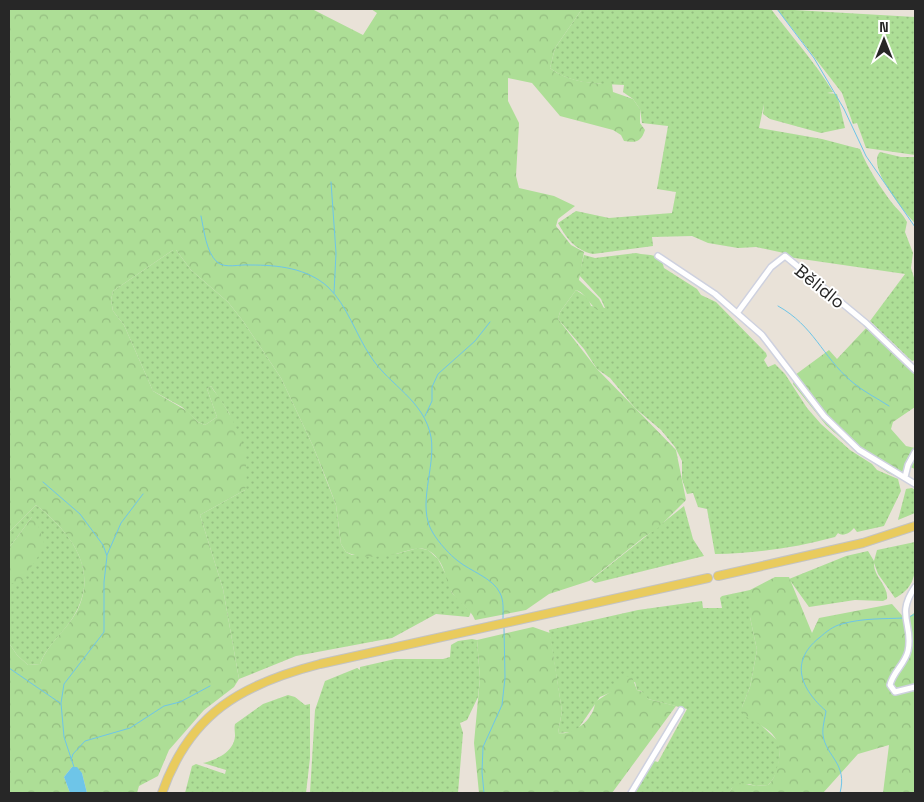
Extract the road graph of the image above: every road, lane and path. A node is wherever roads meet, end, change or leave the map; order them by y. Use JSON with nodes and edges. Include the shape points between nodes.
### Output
{"nodes":[{"id":1,"x":658,"y":256,"type":"dead end"},
{"id":2,"x":738,"y":312,"type":"junction"},
{"id":3,"x":915,"y":370,"type":"edge"},
{"id":4,"x":915,"y":452,"type":"edge"},
{"id":5,"x":905,"y":477,"type":"junction"},
{"id":6,"x":915,"y":484,"type":"edge"},
{"id":7,"x":915,"y":526,"type":"edge"},
{"id":8,"x":718,"y":576,"type":"dead end"},
{"id":9,"x":708,"y":578,"type":"dead end"},
{"id":10,"x":915,"y":587,"type":"edge"},
{"id":11,"x":915,"y":687,"type":"edge"},
{"id":12,"x":681,"y":710,"type":"dead end"},
{"id":13,"x":162,"y":793,"type":"edge"},
{"id":14,"x":631,"y":793,"type":"edge"}],
"edges":[{"from":1,"to":2,"type":"street"},
{"from":2,"to":3,"type":"street","name":"Bělidlo","via":[[771,267],[785,256],[866,323]]},
{"from":2,"to":5,"type":"street","via":[[762,335],[824,416],[859,450]]},
{"from":4,"to":5,"type":"street"},
{"from":5,"to":6,"type":"street"},
{"from":7,"to":8,"type":"main road","via":[[863,544]]},
{"from":9,"to":13,"type":"main road","via":[[285,673],[240,693],[211,715],[191,737]]},
{"from":10,"to":11,"type":"street","via":[[904,610],[908,651],[890,685],[895,692]]},
{"from":12,"to":14,"type":"street"}]}
